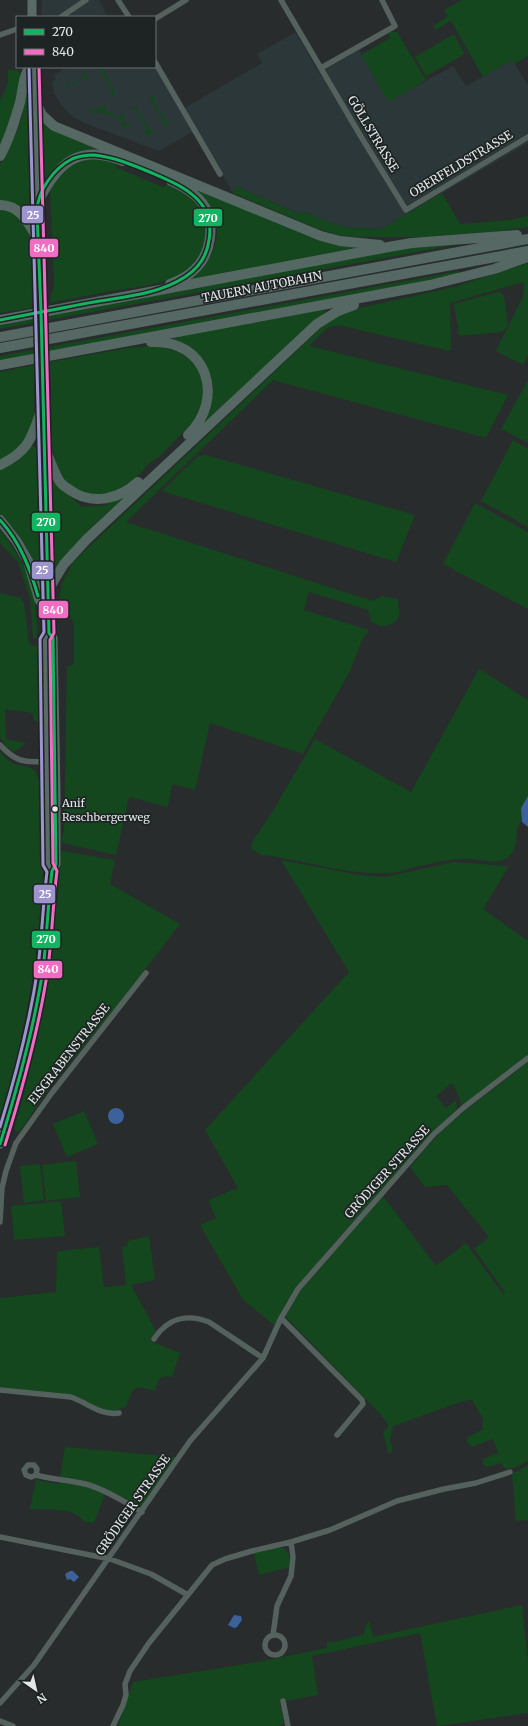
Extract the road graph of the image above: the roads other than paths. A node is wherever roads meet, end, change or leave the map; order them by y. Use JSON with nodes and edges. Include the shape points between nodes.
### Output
{"nodes":[{"id":1,"x":32,"y":0,"type":"edge"},
{"id":2,"x":86,"y":0,"type":"edge"},
{"id":3,"x":118,"y":0,"type":"edge"},
{"id":4,"x":186,"y":0,"type":"edge"},
{"id":5,"x":281,"y":0,"type":"edge"},
{"id":6,"x":382,"y":0,"type":"edge"},
{"id":7,"x":32,"y":16,"type":"edge"},
{"id":8,"x":62,"y":16,"type":"edge"},
{"id":9,"x":128,"y":16,"type":"edge"},
{"id":10,"x":156,"y":18,"type":"edge"},
{"id":11,"x":16,"y":29,"type":"edge"},
{"id":12,"x":0,"y":35,"type":"edge"},
{"id":13,"x":156,"y":64,"type":"edge"},
{"id":14,"x":29,"y":68,"type":"edge"},
{"id":15,"x":34,"y":68,"type":"edge"},
{"id":16,"x":321,"y":68,"type":"junction"},
{"id":17,"x":35,"y":101,"type":"junction"},
{"id":18,"x":528,"y":137,"type":"edge"},
{"id":19,"x":0,"y":156,"type":"edge"},
{"id":20,"x":220,"y":174,"type":"dead end"},
{"id":21,"x":38,"y":202,"type":"junction"},
{"id":22,"x":0,"y":205,"type":"edge"},
{"id":23,"x":406,"y":210,"type":"joint"},
{"id":24,"x":528,"y":233,"type":"edge"},
{"id":25,"x":528,"y":239,"type":"edge"},
{"id":26,"x":38,"y":240,"type":"junction"},
{"id":27,"x":394,"y":246,"type":"junction"},
{"id":28,"x":528,"y":251,"type":"edge"},
{"id":29,"x":528,"y":258,"type":"edge"},
{"id":30,"x":145,"y":292,"type":"junction"},
{"id":31,"x":367,"y":297,"type":"junction"},
{"id":32,"x":2,"y":319,"type":"edge"},
{"id":33,"x":0,"y":337,"type":"edge"},
{"id":34,"x":123,"y":343,"type":"junction"},
{"id":35,"x":0,"y":348,"type":"edge"},
{"id":36,"x":0,"y":365,"type":"edge"},
{"id":37,"x":43,"y":405,"type":"junction"},
{"id":38,"x":44,"y":445,"type":"junction"},
{"id":39,"x":0,"y":465,"type":"edge"},
{"id":40,"x":0,"y":520,"type":"edge"},
{"id":41,"x":47,"y":592,"type":"junction"},
{"id":42,"x":48,"y":613,"type":"junction"},
{"id":43,"x":49,"y":633,"type":"junction"},
{"id":44,"x":0,"y":746,"type":"edge"},
{"id":45,"x":47,"y":762,"type":"junction"},
{"id":46,"x":52,"y":871,"type":"junction"},
{"id":47,"x":146,"y":973,"type":"dead end"},
{"id":48,"x":528,"y":1058,"type":"edge"},
{"id":49,"x":0,"y":1144,"type":"edge"},
{"id":50,"x":0,"y":1222,"type":"edge"},
{"id":51,"x":281,"y":1318,"type":"junction"},
{"id":52,"x":154,"y":1339,"type":"dead end"},
{"id":53,"x":263,"y":1358,"type":"junction"},
{"id":54,"x":0,"y":1390,"type":"edge"},
{"id":55,"x":119,"y":1413,"type":"dead end"},
{"id":56,"x":337,"y":1435,"type":"dead end"},
{"id":57,"x":510,"y":1472,"type":"dead end"},
{"id":58,"x":36,"y":1475,"type":"dead end"},
{"id":59,"x":142,"y":1512,"type":"junction"},
{"id":60,"x":0,"y":1537,"type":"edge"},
{"id":61,"x":291,"y":1542,"type":"junction"},
{"id":62,"x":110,"y":1559,"type":"junction"},
{"id":63,"x":188,"y":1595,"type":"junction"},
{"id":64,"x":273,"y":1635,"type":"dead end"},
{"id":65,"x":283,"y":1701,"type":"dead end"},
{"id":66,"x":0,"y":1703,"type":"edge"},
{"id":67,"x":0,"y":1721,"type":"edge"},
{"id":68,"x":13,"y":1726,"type":"edge"},
{"id":69,"x":113,"y":1726,"type":"edge"},
{"id":70,"x":288,"y":1726,"type":"edge"}],
"edges":[{"from":1,"to":7,"type":"main road"},
{"from":2,"to":8,"type":"street"},
{"from":3,"to":9,"type":"street"},
{"from":4,"to":10,"type":"street"},
{"from":5,"to":16,"type":"street","name":"GÖLLSTRASSE"},
{"from":6,"to":16,"type":"street","via":[[395,26]]},
{"from":11,"to":12,"type":"street"},
{"from":13,"to":20,"type":"street"},
{"from":14,"to":19,"type":"highway","via":[[9,137]]},
{"from":15,"to":17,"type":"main road"},
{"from":16,"to":23,"type":"street","name":"GÖLLSTRASSE"},
{"from":17,"to":21,"type":"main road"},
{"from":17,"to":27,"type":"highway","via":[[42,115],[54,126],[321,236],[340,241]]},
{"from":18,"to":23,"type":"street","name":"OBERFELDSTRASSE"},
{"from":21,"to":26,"type":"main road"},
{"from":21,"to":30,"type":"highway","via":[[55,173],[64,164],[86,155],[114,158],[170,181],[194,194],[204,206],[210,226],[208,249],[195,270],[174,282]]},
{"from":22,"to":26,"type":"highway","via":[[21,213]]},
{"from":24,"to":27,"type":"highway"},
{"from":25,"to":33,"type":"highway","name":"TAUERN AUTOBAHN"},
{"from":26,"to":37,"type":"main road"},
{"from":27,"to":30,"type":"highway"},
{"from":28,"to":35,"type":"highway","name":"TAUERN AUTOBAHN"},
{"from":29,"to":31,"type":"highway","via":[[452,281]]},
{"from":30,"to":32,"type":"highway"},
{"from":31,"to":34,"type":"highway"},
{"from":31,"to":41,"type":"highway","via":[[358,304],[338,311],[305,334],[74,551]]},
{"from":34,"to":36,"type":"highway"},
{"from":34,"to":38,"type":"highway","via":[[165,342],[183,348],[197,360],[206,376],[209,392],[206,410],[195,428],[131,489],[114,497],[95,500],[77,495],[61,484]]},
{"from":37,"to":38,"type":"main road"},
{"from":37,"to":39,"type":"highway","via":[[29,442],[16,458]]},
{"from":38,"to":41,"type":"main road"},
{"from":40,"to":42,"type":"highway","via":[[28,561],[39,599]]},
{"from":41,"to":42,"type":"main road"},
{"from":42,"to":43,"type":"main road"},
{"from":43,"to":45,"type":"main road","via":[[44,639]]},
{"from":43,"to":46,"type":"main road","via":[[52,638],[56,791],[56,864]]},
{"from":44,"to":45,"type":"street","via":[[20,761]]},
{"from":45,"to":46,"type":"main road","via":[[48,866]]},
{"from":46,"to":49,"type":"main road","via":[[46,942],[35,1008],[21,1072]]},
{"from":47,"to":50,"type":"street","name":"EISGRABENSTRASSE","via":[[16,1143],[2,1188]]},
{"from":48,"to":51,"type":"street","name":"GRÖDIGER STRASSE","via":[[434,1134],[298,1289]]},
{"from":51,"to":53,"type":"street","name":"GRÖDIGER STRASSE"},
{"from":51,"to":56,"type":"street","via":[[362,1400],[363,1404]]},
{"from":52,"to":53,"type":"street","via":[[159,1331],[172,1321],[185,1317],[198,1318]]},
{"from":53,"to":59,"type":"street","name":"GRÖDIGER STRASSE","via":[[190,1441]]},
{"from":54,"to":55,"type":"street","via":[[71,1397],[102,1412]]},
{"from":57,"to":61,"type":"street","via":[[397,1502],[330,1530]]},
{"from":58,"to":59,"type":"street","via":[[103,1490]]},
{"from":59,"to":62,"type":"street","name":"GRÖDIGER STRASSE"},
{"from":60,"to":62,"type":"street"},
{"from":61,"to":63,"type":"street","via":[[252,1550],[212,1565]]},
{"from":61,"to":64,"type":"street","via":[[292,1576],[276,1606]]},
{"from":62,"to":63,"type":"street","via":[[151,1574]]},
{"from":62,"to":66,"type":"street","name":"GRÖDIGER STRASSE","via":[[34,1665]]},
{"from":63,"to":69,"type":"street","via":[[130,1671],[125,1684],[126,1695],[123,1705]]},
{"from":65,"to":70,"type":"street"},
{"from":67,"to":68,"type":"street"}]}
